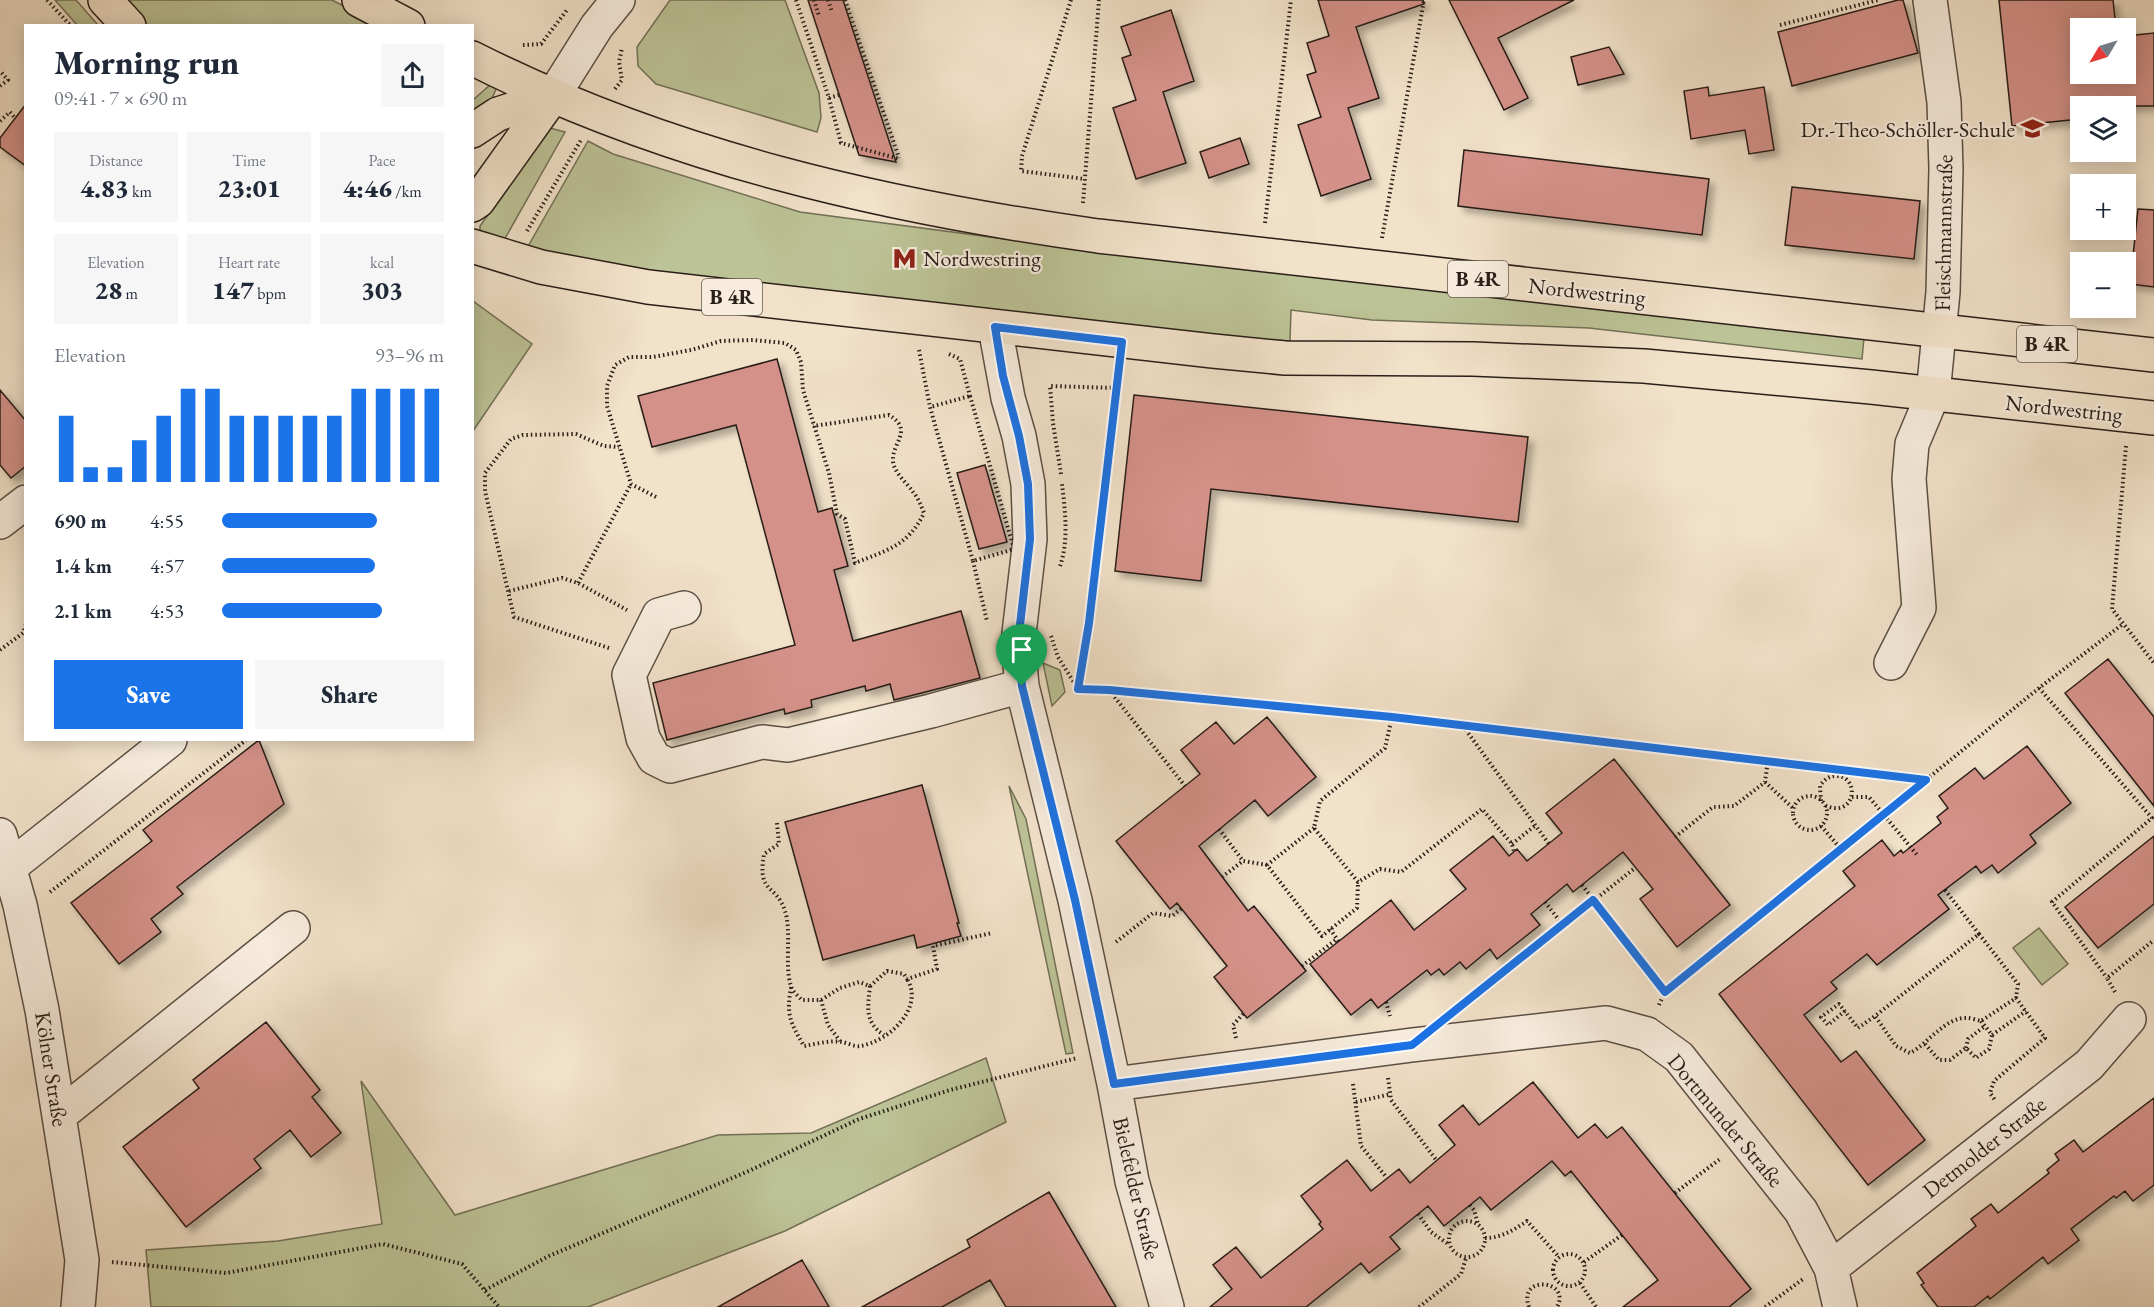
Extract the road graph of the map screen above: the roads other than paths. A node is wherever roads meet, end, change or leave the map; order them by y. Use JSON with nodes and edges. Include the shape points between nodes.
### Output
{"nodes":[{"id":1,"x":105,"y":0,"type":"edge"},
{"id":2,"x":359,"y":0,"type":"edge"},
{"id":3,"x":618,"y":0,"type":"edge"},
{"id":4,"x":1930,"y":0,"type":"edge"},
{"id":5,"x":127,"y":24,"type":"edge"},
{"id":6,"x":404,"y":24,"type":"edge"},
{"id":7,"x":474,"y":59,"type":"edge"},
{"id":8,"x":553,"y":96,"type":"junction"},
{"id":9,"x":474,"y":130,"type":"edge"},
{"id":10,"x":474,"y":204,"type":"edge"},
{"id":11,"x":474,"y":247,"type":"edge"},
{"id":12,"x":995,"y":327,"type":"junction"},
{"id":13,"x":1940,"y":332,"type":"junction"},
{"id":14,"x":2154,"y":355,"type":"edge"},
{"id":15,"x":1933,"y":394,"type":"junction"},
{"id":16,"x":2141,"y":417,"type":"edge"},
{"id":17,"x":24,"y":504,"type":"edge"},
{"id":18,"x":0,"y":522,"type":"edge"},
{"id":19,"x":684,"y":608,"type":"dead end"},
{"id":20,"x":1891,"y":663,"type":"dead end"},
{"id":21,"x":1022,"y":686,"type":"junction"},
{"id":22,"x":169,"y":741,"type":"edge"},
{"id":23,"x":0,"y":835,"type":"edge"},
{"id":24,"x":10,"y":867,"type":"junction"},
{"id":25,"x":293,"y":928,"type":"dead end"},
{"id":26,"x":2129,"y":1019,"type":"road end"},
{"id":27,"x":1114,"y":1084,"type":"junction"},
{"id":28,"x":60,"y":1115,"type":"junction"},
{"id":29,"x":1831,"y":1268,"type":"junction"},
{"id":30,"x":78,"y":1307,"type":"edge"},
{"id":31,"x":1167,"y":1307,"type":"edge"},
{"id":32,"x":1840,"y":1307,"type":"edge"}],
"edges":[{"from":1,"to":5,"type":"main road"},
{"from":2,"to":6,"type":"main road"},
{"from":3,"to":8,"type":"street"},
{"from":4,"to":13,"type":"street","name":"Fleischmannstraße","via":[[1944,102],[1945,251]]},
{"from":7,"to":8,"type":"main road","name":"Nordwestring","number":"B 4R"},
{"from":8,"to":9,"type":"main road","via":[[498,114]]},
{"from":8,"to":10,"type":"main road"},
{"from":8,"to":13,"type":"main road","name":"Nordwestring","number":"B 4R","via":[[703,152],[823,185],[1081,234]]},
{"from":11,"to":12,"type":"main road","name":"Nordwestring","number":"B 4R","via":[[564,272],[648,287]]},
{"from":12,"to":15,"type":"main road","name":"Nordwestring","number":"B 4R","via":[[1285,358],[1473,359],[1644,366]]},
{"from":12,"to":21,"type":"street","name":"Bielefelder Straße","via":[[1028,484],[1030,539],[1018,642]]},
{"from":13,"to":14,"type":"main road","name":"Nordwestring","number":"B 4R"},
{"from":13,"to":15,"type":"street","name":"Fleischmannstraße"},
{"from":15,"to":16,"type":"main road","name":"Nordwestring","number":"B 4R"},
{"from":15,"to":20,"type":"street","name":"Fleischmannstraße","via":[[1912,444],[1909,479],[1919,608]]},
{"from":17,"to":18,"type":"street"},
{"from":19,"to":21,"type":"street","via":[[659,615],[630,675],[643,738],[654,758],[670,766],[762,742],[788,745]]},
{"from":21,"to":27,"type":"street","name":"Bielefelder Straße","via":[[1075,900]]},
{"from":22,"to":24,"type":"street"},
{"from":23,"to":24,"type":"street","name":"Kölner Straße"},
{"from":24,"to":28,"type":"street","name":"Kölner Straße","via":[[42,1010]]},
{"from":25,"to":28,"type":"street"},
{"from":26,"to":29,"type":"street","name":"Detmolder Straße","via":[[2089,1065]]},
{"from":27,"to":29,"type":"street","name":"Dortmunder Straße","via":[[1606,1023],[1647,1034],[1679,1057],[1801,1211]]},
{"from":27,"to":31,"type":"street","name":"Bielefelder Straße","via":[[1132,1180]]},
{"from":28,"to":30,"type":"street","name":"Kölner Straße","via":[[82,1260]]},
{"from":29,"to":32,"type":"street","name":"Dortmunder Straße"}]}
